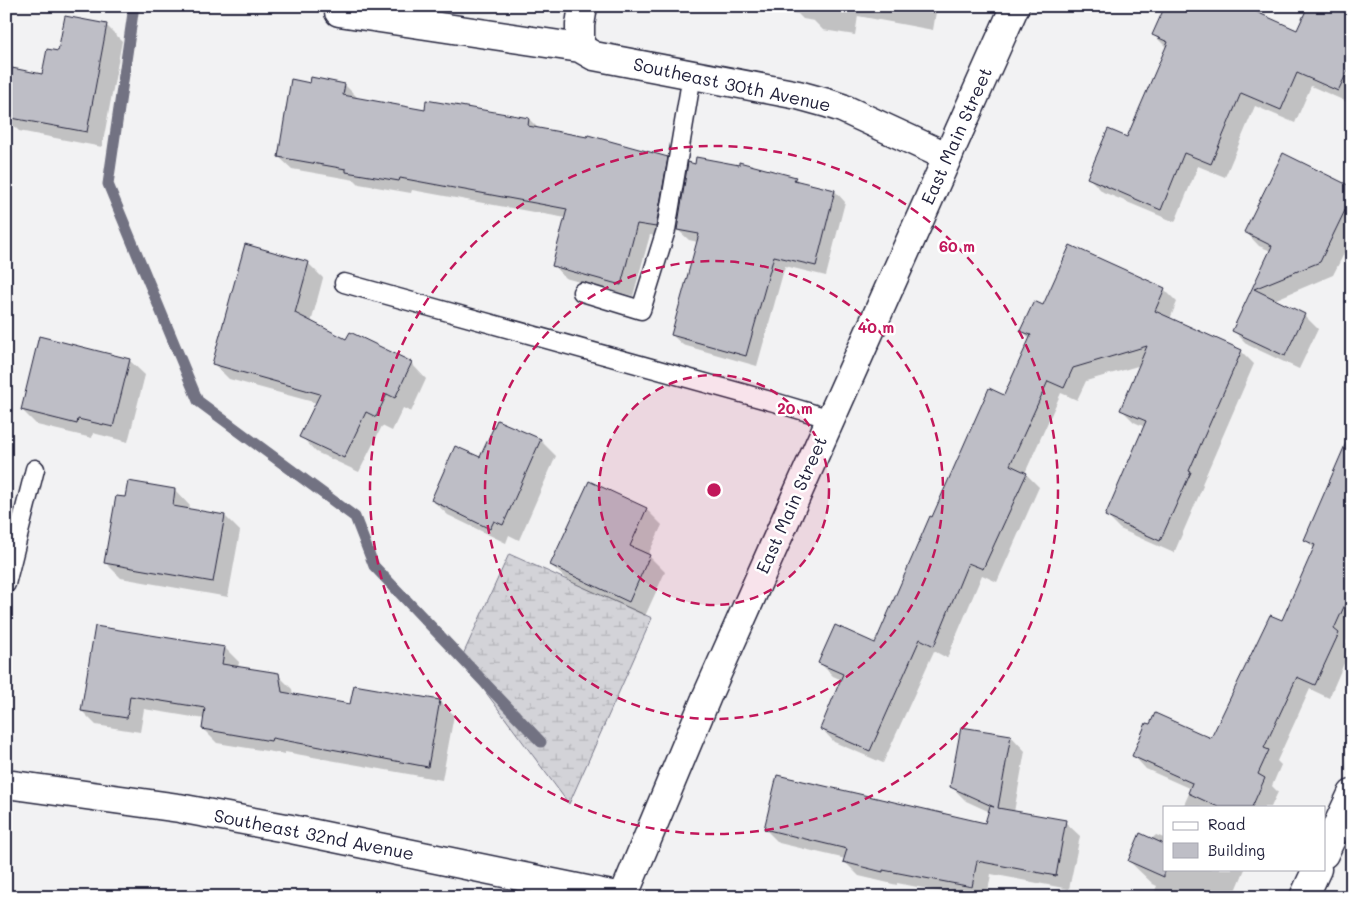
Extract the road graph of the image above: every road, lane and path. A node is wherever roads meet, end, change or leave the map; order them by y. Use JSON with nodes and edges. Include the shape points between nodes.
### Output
{"nodes":[{"id":1,"x":584,"y":6,"type":"edge"},
{"id":2,"x":1015,"y":6,"type":"edge"},
{"id":3,"x":339,"y":12,"type":"dead end"},
{"id":4,"x":580,"y":48,"type":"junction"},
{"id":5,"x":692,"y":75,"type":"junction"},
{"id":6,"x":948,"y":157,"type":"junction"},
{"id":7,"x":344,"y":283,"type":"dead end"},
{"id":8,"x":582,"y":292,"type":"dead end"},
{"id":9,"x":831,"y":419,"type":"junction"},
{"id":10,"x":35,"y":469,"type":"dead end"},
{"id":11,"x":6,"y":584,"type":"edge"},
{"id":12,"x":6,"y":784,"type":"edge"},
{"id":13,"x":1352,"y":794,"type":"edge"},
{"id":14,"x":1326,"y":850,"type":"edge"},
{"id":15,"x":1317,"y":870,"type":"edge"},
{"id":16,"x":622,"y":897,"type":"edge"},
{"id":17,"x":1304,"y":897,"type":"edge"}],
"edges":[{"from":1,"to":4,"type":"main road"},
{"from":2,"to":6,"type":"main road","name":"East Main Street"},
{"from":3,"to":4,"type":"main road","name":"Southeast 30th Avenue"},
{"from":4,"to":5,"type":"main road","name":"Southeast 30th Avenue","via":[[594,56]]},
{"from":5,"to":6,"type":"main road","name":"Southeast 30th Avenue","via":[[827,103]]},
{"from":5,"to":8,"type":"lane","via":[[666,230],[642,310]]},
{"from":6,"to":9,"type":"main road","name":"East Main Street"},
{"from":7,"to":9,"type":"lane"},
{"from":9,"to":16,"type":"main road","name":"East Main Street","via":[[707,696]]},
{"from":10,"to":11,"type":"lane"},
{"from":12,"to":16,"type":"main road","name":"Southeast 32nd Avenue","via":[[179,808]]},
{"from":13,"to":14,"type":"main road"},
{"from":15,"to":17,"type":"main road"}]}
